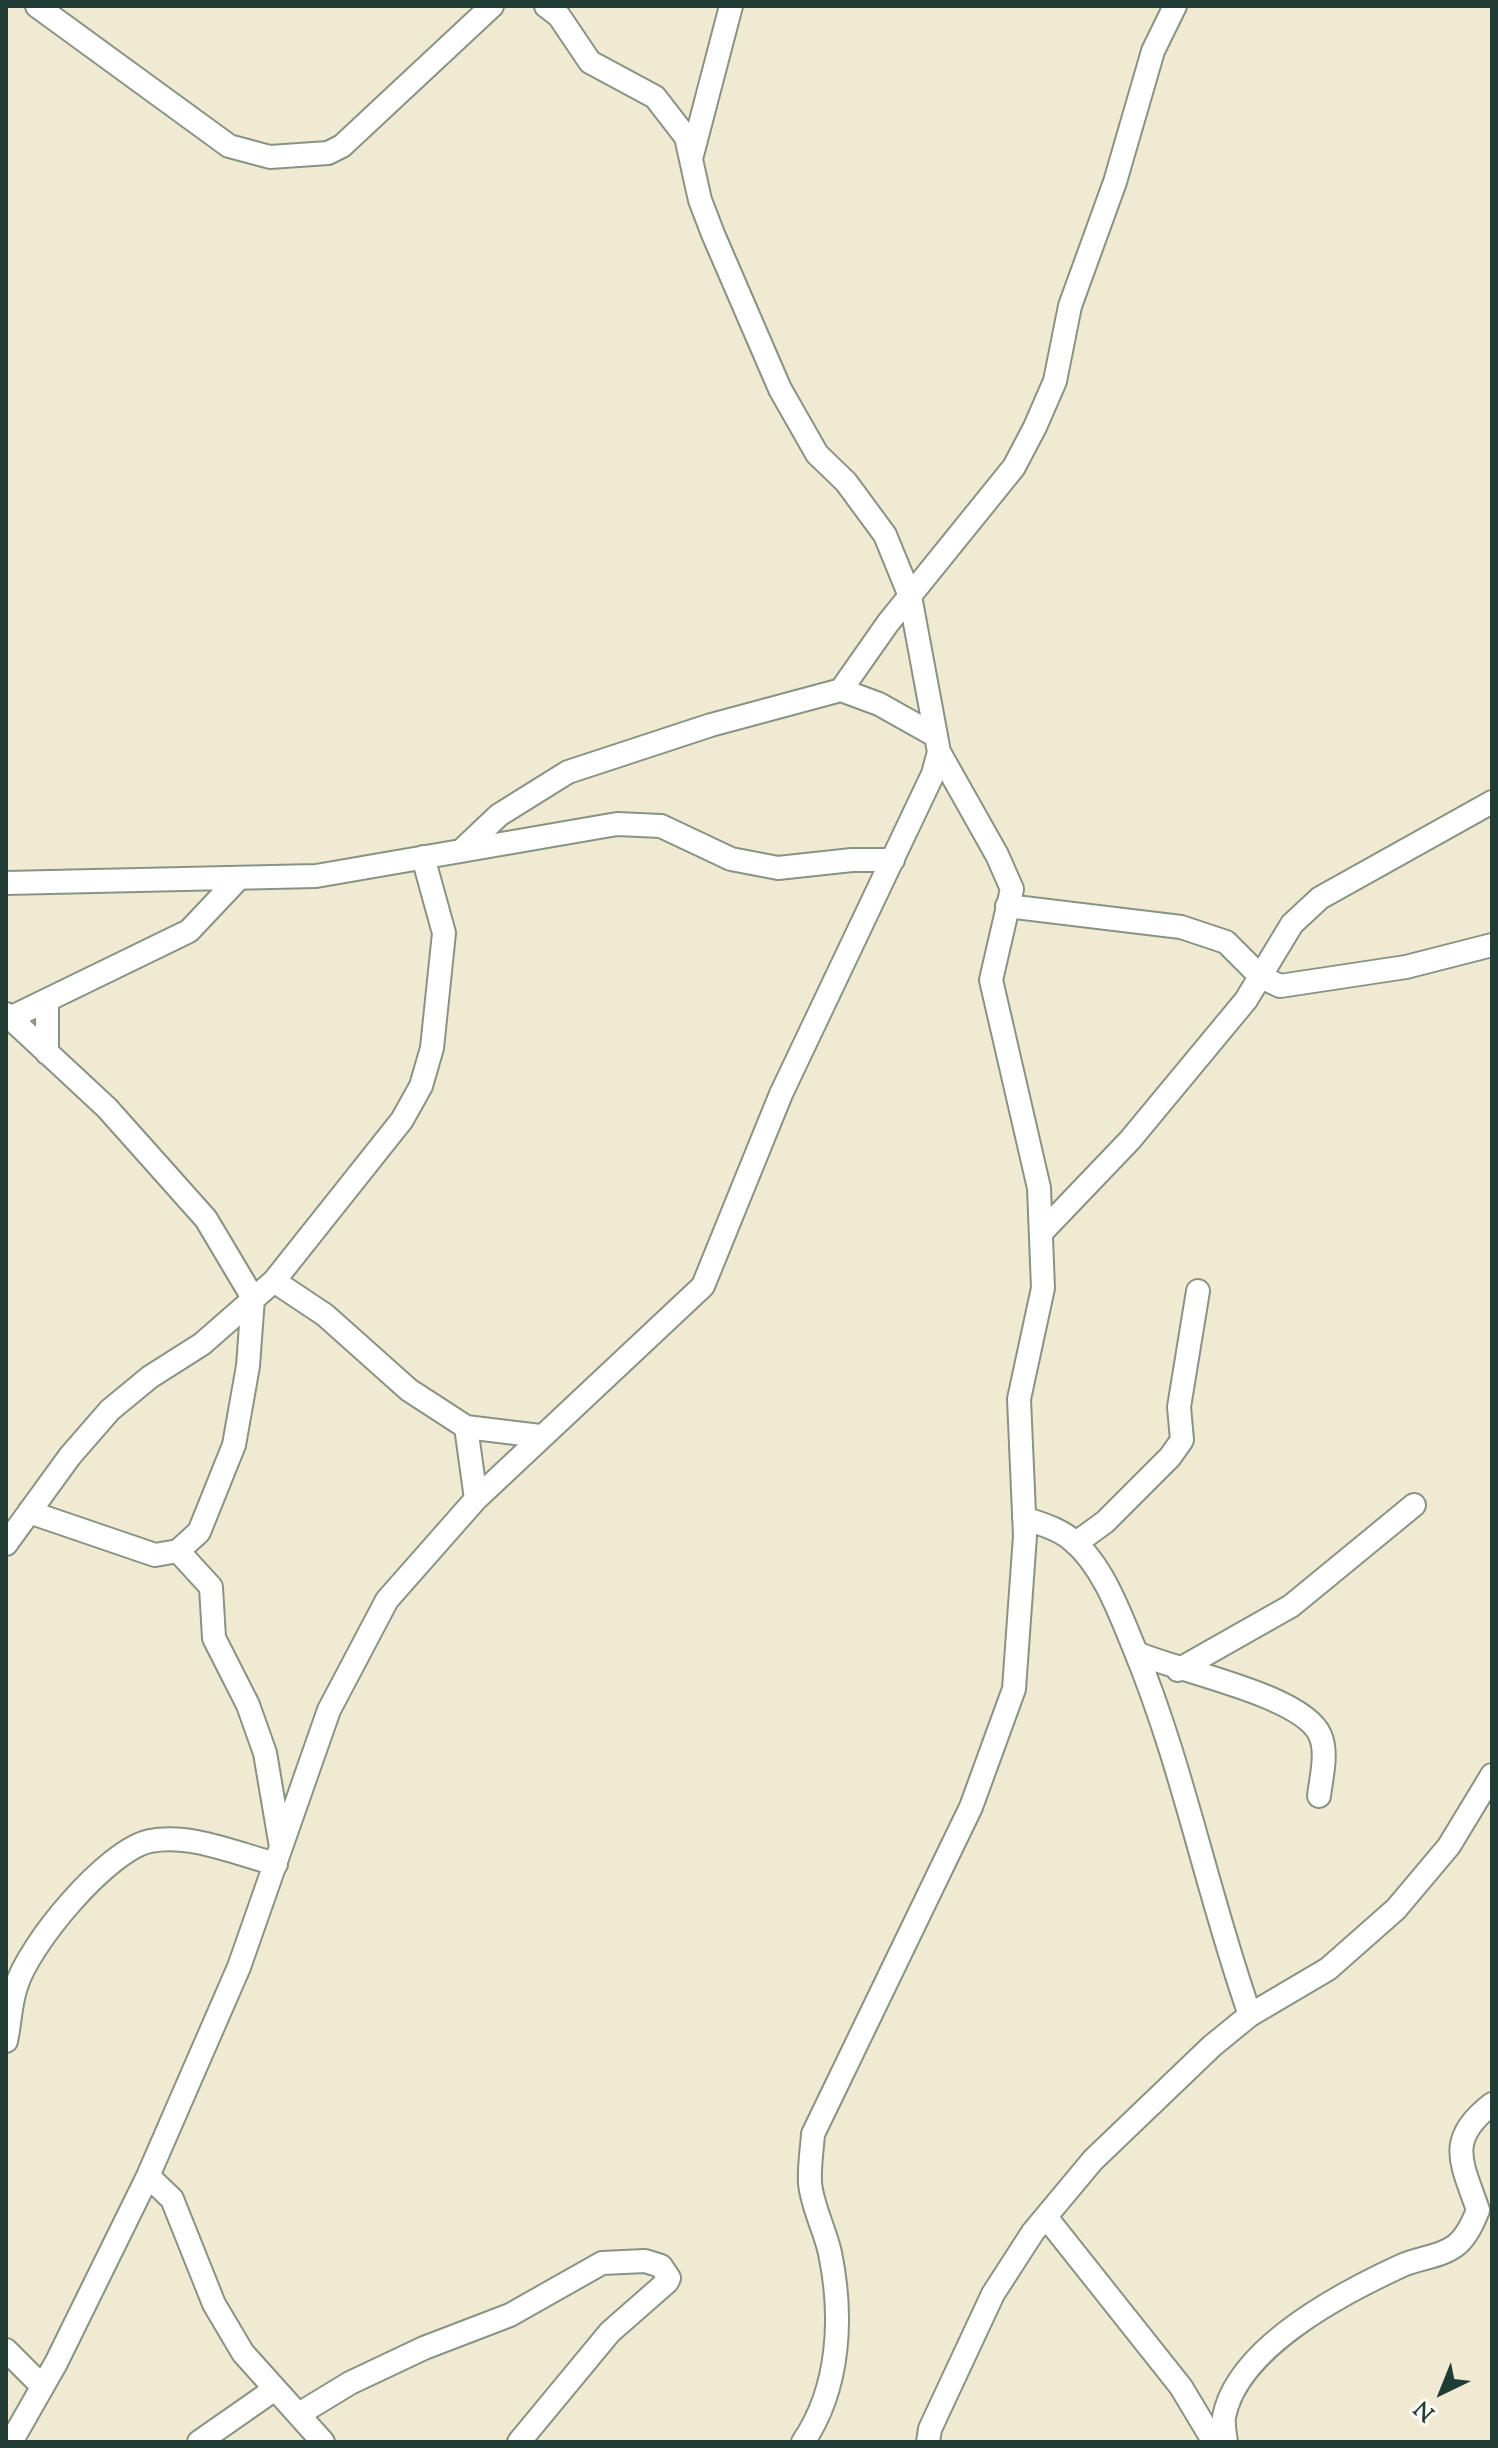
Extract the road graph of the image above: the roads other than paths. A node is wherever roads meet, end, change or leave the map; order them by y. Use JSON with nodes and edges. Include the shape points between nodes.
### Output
{"nodes":[{"id":1,"x":37,"y":6,"type":"edge"},
{"id":2,"x":492,"y":6,"type":"edge"},
{"id":3,"x":546,"y":6,"type":"edge"},
{"id":4,"x":731,"y":6,"type":"edge"},
{"id":5,"x":1175,"y":6,"type":"edge"},
{"id":6,"x":692,"y":155,"type":"junction"},
{"id":7,"x":910,"y":596,"type":"junction"},
{"id":8,"x":841,"y":690,"type":"junction"},
{"id":9,"x":937,"y":744,"type":"junction"},
{"id":10,"x":1492,"y":802,"type":"edge"},
{"id":11,"x":461,"y":851,"type":"junction"},
{"id":12,"x":423,"y":857,"type":"junction"},
{"id":13,"x":893,"y":860,"type":"junction"},
{"id":14,"x":239,"y":878,"type":"junction"},
{"id":15,"x":6,"y":883,"type":"edge"},
{"id":16,"x":1007,"y":906,"type":"junction"},
{"id":17,"x":1492,"y":945,"type":"edge"},
{"id":18,"x":1261,"y":977,"type":"junction"},
{"id":19,"x":47,"y":1002,"type":"junction"},
{"id":20,"x":7,"y":1018,"type":"edge"},
{"id":21,"x":47,"y":1053,"type":"junction"},
{"id":22,"x":1041,"y":1233,"type":"junction"},
{"id":23,"x":274,"y":1281,"type":"junction"},
{"id":24,"x":1198,"y":1291,"type":"dead end"},
{"id":25,"x":253,"y":1298,"type":"junction"},
{"id":26,"x":466,"y":1427,"type":"junction"},
{"id":27,"x":540,"y":1436,"type":"junction"},
{"id":28,"x":476,"y":1499,"type":"junction"},
{"id":29,"x":1414,"y":1505,"type":"dead end"},
{"id":30,"x":29,"y":1512,"type":"junction"},
{"id":31,"x":1024,"y":1518,"type":"junction"},
{"id":32,"x":1076,"y":1543,"type":"junction"},
{"id":33,"x":6,"y":1544,"type":"edge"},
{"id":34,"x":178,"y":1551,"type":"junction"},
{"id":35,"x":1137,"y":1653,"type":"junction"},
{"id":36,"x":1174,"y":1669,"type":"junction"},
{"id":37,"x":1152,"y":1691,"type":"junction"},
{"id":38,"x":1492,"y":1775,"type":"edge"},
{"id":39,"x":1319,"y":1796,"type":"dead end"},
{"id":40,"x":279,"y":1856,"type":"junction"},
{"id":41,"x":1250,"y":2015,"type":"junction"},
{"id":42,"x":6,"y":2041,"type":"edge"},
{"id":43,"x":1492,"y":2104,"type":"edge"},
{"id":44,"x":148,"y":2176,"type":"junction"},
{"id":45,"x":1046,"y":2217,"type":"junction"},
{"id":46,"x":6,"y":2350,"type":"edge"},
{"id":47,"x":42,"y":2386,"type":"junction"},
{"id":48,"x":275,"y":2389,"type":"junction"},
{"id":49,"x":299,"y":2414,"type":"junction"},
{"id":50,"x":11,"y":2442,"type":"edge"},
{"id":51,"x":199,"y":2442,"type":"edge"},
{"id":52,"x":323,"y":2442,"type":"edge"},
{"id":53,"x":519,"y":2442,"type":"edge"},
{"id":54,"x":803,"y":2442,"type":"edge"},
{"id":55,"x":928,"y":2442,"type":"edge"},
{"id":56,"x":1214,"y":2442,"type":"edge"},
{"id":57,"x":1226,"y":2442,"type":"edge"}],
"edges":[{"from":1,"to":2,"type":"street","via":[[229,146],[270,157],[328,153],[342,146]]},
{"from":3,"to":6,"type":"street","via":[[559,16],[590,62],[655,97],[686,137]]},
{"from":4,"to":6,"type":"street"},
{"from":5,"to":7,"type":"street","via":[[1153,51],[1115,182],[1070,306],[1055,381],[1035,427],[1014,467]]},
{"from":6,"to":7,"type":"street","via":[[700,200],[780,389],[817,454],[846,482],[885,535]]},
{"from":7,"to":8,"type":"street"},
{"from":7,"to":9,"type":"street"},
{"from":8,"to":9,"type":"street","via":[[879,704]]},
{"from":8,"to":11,"type":"street","via":[[568,772],[499,815]]},
{"from":9,"to":13,"type":"street","via":[[933,774]]},
{"from":9,"to":16,"type":"street","via":[[1012,889]]},
{"from":10,"to":18,"type":"street","via":[[1320,898],[1292,924]]},
{"from":11,"to":12,"type":"street"},
{"from":11,"to":13,"type":"street","via":[[617,824],[661,826],[731,859],[778,868]]},
{"from":12,"to":14,"type":"street","via":[[316,876]]},
{"from":12,"to":23,"type":"street","via":[[444,933],[432,1048],[421,1086],[402,1120]]},
{"from":13,"to":27,"type":"street","via":[[781,1094],[703,1286]]},
{"from":14,"to":15,"type":"street"},
{"from":14,"to":19,"type":"street","via":[[189,931]]},
{"from":16,"to":18,"type":"street","via":[[1181,927],[1226,942]]},
{"from":16,"to":22,"type":"street","via":[[991,980],[1039,1188]]},
{"from":17,"to":18,"type":"street","via":[[1301,986],[1280,986]]},
{"from":18,"to":22,"type":"street","via":[[1130,1140]]},
{"from":19,"to":20,"type":"street"},
{"from":19,"to":21,"type":"street"},
{"from":20,"to":21,"type":"street"},
{"from":21,"to":25,"type":"street","via":[[107,1108],[206,1219]]},
{"from":22,"to":31,"type":"street","via":[[1043,1288],[1019,1399]]},
{"from":23,"to":25,"type":"street"},
{"from":23,"to":26,"type":"street","via":[[325,1315],[409,1390]]},
{"from":24,"to":32,"type":"street","via":[[1179,1407],[1182,1440],[1105,1522]]},
{"from":25,"to":30,"type":"street","via":[[202,1344],[110,1410]]},
{"from":25,"to":34,"type":"street","via":[[234,1445],[199,1532]]},
{"from":26,"to":27,"type":"street"},
{"from":26,"to":28,"type":"street"},
{"from":27,"to":28,"type":"street"},
{"from":28,"to":40,"type":"street","via":[[387,1600],[329,1710]]},
{"from":29,"to":36,"type":"street","via":[[1291,1606]]},
{"from":30,"to":33,"type":"street"},
{"from":30,"to":34,"type":"street","via":[[136,1551]]},
{"from":31,"to":32,"type":"street"},
{"from":31,"to":54,"type":"street","via":[[1014,1689],[971,1807],[813,2134],[810,2184],[830,2254],[838,2318],[832,2372],[815,2424]]},
{"from":32,"to":35,"type":"street","via":[[1119,1611]]},
{"from":34,"to":40,"type":"street","via":[[211,1587],[214,1638],[265,1753]]},
{"from":35,"to":36,"type":"street"},
{"from":35,"to":37,"type":"street"},
{"from":36,"to":37,"type":"street"},
{"from":36,"to":39,"type":"street","via":[[1256,1691],[1311,1723],[1324,1749]]},
{"from":37,"to":41,"type":"street"},
{"from":38,"to":41,"type":"street","via":[[1449,1846],[1396,1909],[1328,1969]]},
{"from":40,"to":42,"type":"street","via":[[181,1839],[148,1841],[124,1854],[91,1881],[37,1946],[16,1986]]},
{"from":40,"to":44,"type":"street","via":[[239,1967]]},
{"from":41,"to":45,"type":"street","via":[[1093,2160]]},
{"from":43,"to":57,"type":"street","via":[[1465,2131],[1459,2145],[1478,2210],[1456,2246],[1350,2291],[1261,2354],[1234,2391],[1224,2418]]},
{"from":44,"to":47,"type":"street"},
{"from":44,"to":48,"type":"street","via":[[172,2199],[221,2316],[243,2353]]},
{"from":45,"to":55,"type":"street","via":[[993,2294]]},
{"from":45,"to":56,"type":"street","via":[[1181,2387]]},
{"from":46,"to":47,"type":"street"},
{"from":47,"to":50,"type":"street"},
{"from":48,"to":49,"type":"street"},
{"from":48,"to":51,"type":"street"},
{"from":49,"to":52,"type":"street"},
{"from":49,"to":53,"type":"street","via":[[424,2348],[510,2315],[602,2263],[645,2261],[661,2266],[667,2282],[610,2332]]}]}
